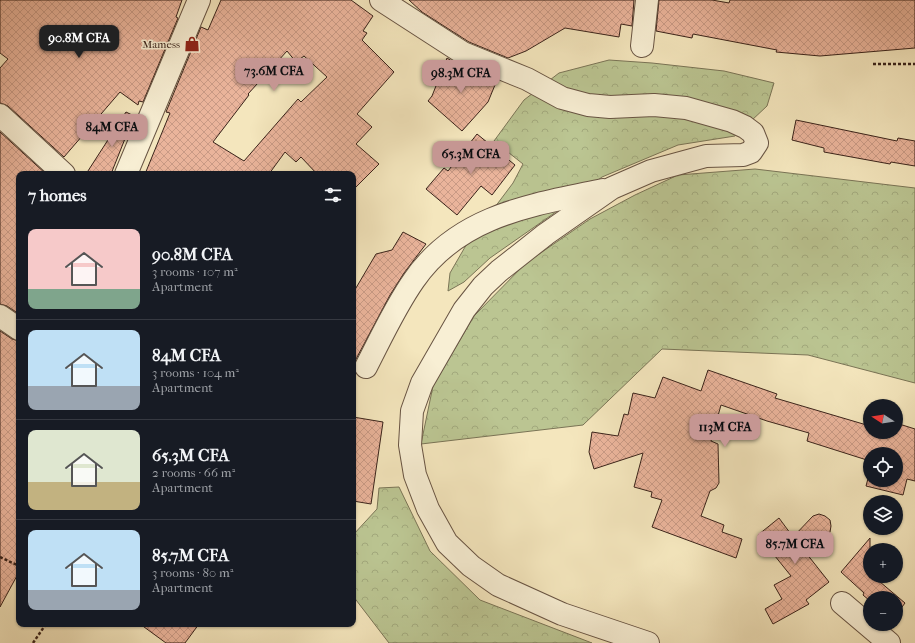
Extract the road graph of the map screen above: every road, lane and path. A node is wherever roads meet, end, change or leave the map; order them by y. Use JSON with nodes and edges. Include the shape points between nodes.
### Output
{"nodes":[{"id":1,"x":199,"y":0,"type":"edge"},
{"id":2,"x":381,"y":0,"type":"edge"},
{"id":3,"x":647,"y":0,"type":"edge"},
{"id":4,"x":642,"y":46,"type":"dead end"},
{"id":5,"x":873,"y":64,"type":"dead end"},
{"id":6,"x":915,"y":64,"type":"edge"},
{"id":7,"x":0,"y":115,"type":"edge"},
{"id":8,"x":61,"y":171,"type":"edge"},
{"id":9,"x":127,"y":171,"type":"edge"},
{"id":10,"x":612,"y":188,"type":"junction"},
{"id":11,"x":0,"y":316,"type":"edge"},
{"id":12,"x":16,"y":327,"type":"edge"},
{"id":13,"x":366,"y":367,"type":"dead end"},
{"id":14,"x":0,"y":557,"type":"edge"},
{"id":15,"x":16,"y":565,"type":"edge"},
{"id":16,"x":842,"y":603,"type":"dead end"},
{"id":17,"x":44,"y":627,"type":"edge"},
{"id":18,"x":33,"y":643,"type":"edge"},
{"id":19,"x":648,"y":643,"type":"edge"},
{"id":20,"x":889,"y":643,"type":"edge"}],
"edges":[{"from":1,"to":9,"type":"street"},
{"from":2,"to":10,"type":"street","via":[[463,53],[562,98],[610,107],[654,105],[686,108],[732,120],[745,127],[756,138],[757,143],[751,152],[743,155],[692,159],[651,171]]},
{"from":3,"to":4,"type":"street"},
{"from":5,"to":6,"type":"path"},
{"from":7,"to":8,"type":"street"},
{"from":10,"to":13,"type":"street","via":[[528,205],[474,227],[451,241],[431,259],[415,279]]},
{"from":10,"to":19,"type":"street","via":[[499,271],[464,310],[422,383],[412,411],[410,445],[415,475],[428,509],[446,543],[470,566],[498,586],[562,614]]},
{"from":11,"to":12,"type":"street"},
{"from":14,"to":15,"type":"path"},
{"from":16,"to":20,"type":"street"},
{"from":17,"to":18,"type":"path"}]}
